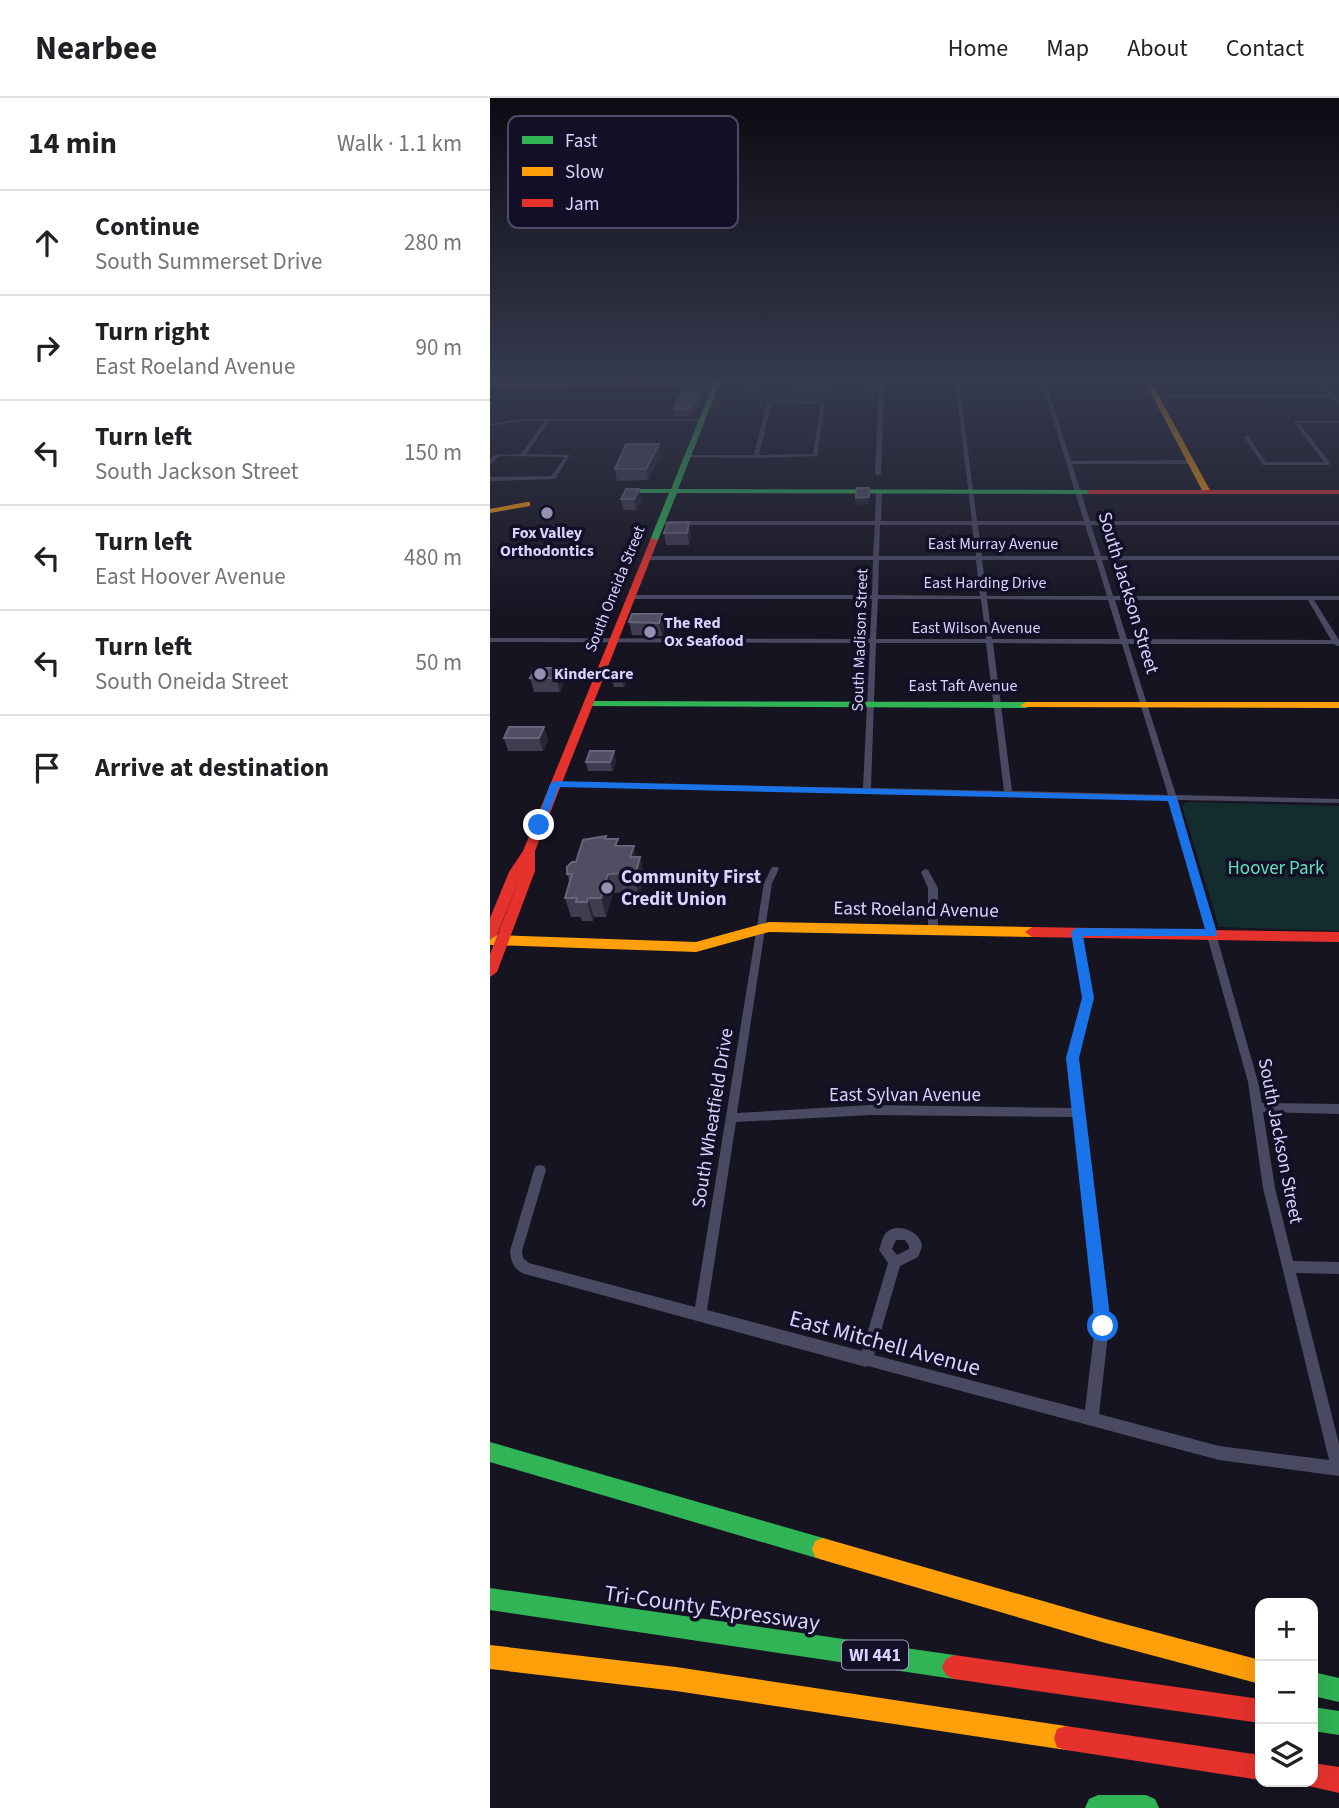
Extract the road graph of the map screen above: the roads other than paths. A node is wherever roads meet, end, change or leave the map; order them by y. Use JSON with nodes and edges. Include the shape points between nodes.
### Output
{"nodes":[{"id":1,"x":566,"y":460,"type":"edge"},
{"id":2,"x":686,"y":460,"type":"edge"},
{"id":3,"x":879,"y":460,"type":"edge"},
{"id":4,"x":967,"y":460,"type":"edge"},
{"id":5,"x":1068,"y":460,"type":"edge"},
{"id":6,"x":1262,"y":460,"type":"edge"},
{"id":7,"x":1326,"y":460,"type":"edge"},
{"id":8,"x":1191,"y":462,"type":"joint"},
{"id":9,"x":1069,"y":463,"type":"junction"},
{"id":10,"x":878,"y":474,"type":"dead end"},
{"id":11,"x":490,"y":479,"type":"edge"},
{"id":12,"x":636,"y":491,"type":"edge"},
{"id":13,"x":674,"y":491,"type":"junction"},
{"id":14,"x":879,"y":491,"type":"junction"},
{"id":15,"x":971,"y":491,"type":"junction"},
{"id":16,"x":1078,"y":491,"type":"junction"},
{"id":17,"x":1207,"y":492,"type":"junction"},
{"id":18,"x":1339,"y":492,"type":"edge"},
{"id":19,"x":527,"y":504,"type":"dead end"},
{"id":20,"x":490,"y":511,"type":"edge"},
{"id":21,"x":661,"y":523,"type":"junction"},
{"id":22,"x":878,"y":523,"type":"junction"},
{"id":23,"x":975,"y":523,"type":"junction"},
{"id":24,"x":1088,"y":523,"type":"junction"},
{"id":25,"x":1339,"y":523,"type":"edge"},
{"id":26,"x":647,"y":558,"type":"junction"},
{"id":27,"x":877,"y":558,"type":"junction"},
{"id":28,"x":979,"y":558,"type":"junction"},
{"id":29,"x":1099,"y":558,"type":"junction"},
{"id":30,"x":1339,"y":558,"type":"edge"},
{"id":31,"x":631,"y":597,"type":"junction"},
{"id":32,"x":876,"y":597,"type":"junction"},
{"id":33,"x":984,"y":597,"type":"junction"},
{"id":34,"x":1111,"y":597,"type":"junction"},
{"id":35,"x":1309,"y":597,"type":"junction"},
{"id":36,"x":1339,"y":597,"type":"edge"},
{"id":37,"x":490,"y":640,"type":"edge"},
{"id":38,"x":613,"y":641,"type":"junction"},
{"id":39,"x":873,"y":642,"type":"junction"},
{"id":40,"x":989,"y":642,"type":"junction"},
{"id":41,"x":1125,"y":642,"type":"junction"},
{"id":42,"x":1338,"y":644,"type":"edge"},
{"id":43,"x":588,"y":704,"type":"junction"},
{"id":44,"x":871,"y":704,"type":"junction"},
{"id":45,"x":997,"y":704,"type":"junction"},
{"id":46,"x":1144,"y":704,"type":"junction"},
{"id":47,"x":1339,"y":705,"type":"edge"},
{"id":48,"x":555,"y":784,"type":"junction"},
{"id":49,"x":867,"y":791,"type":"junction"},
{"id":50,"x":1008,"y":794,"type":"junction"},
{"id":51,"x":1172,"y":798,"type":"junction"},
{"id":52,"x":1339,"y":801,"type":"edge"},
{"id":53,"x":775,"y":869,"type":"dead end"},
{"id":54,"x":926,"y":872,"type":"dead end"},
{"id":55,"x":762,"y":928,"type":"junction"},
{"id":56,"x":933,"y":929,"type":"junction"},
{"id":57,"x":1076,"y":932,"type":"junction"},
{"id":58,"x":1212,"y":933,"type":"junction"},
{"id":59,"x":1339,"y":937,"type":"edge"},
{"id":60,"x":494,"y":939,"type":"edge"},
{"id":61,"x":490,"y":972,"type":"edge"},
{"id":62,"x":1258,"y":1107,"type":"junction"},
{"id":63,"x":1339,"y":1109,"type":"edge"},
{"id":64,"x":1079,"y":1113,"type":"junction"},
{"id":65,"x":731,"y":1118,"type":"junction"},
{"id":66,"x":540,"y":1170,"type":"dead end"},
{"id":67,"x":895,"y":1262,"type":"dead end"},
{"id":68,"x":1288,"y":1267,"type":"junction"},
{"id":69,"x":1339,"y":1268,"type":"edge"},
{"id":70,"x":700,"y":1314,"type":"junction"},
{"id":71,"x":866,"y":1360,"type":"junction"},
{"id":72,"x":1091,"y":1419,"type":"junction"},
{"id":73,"x":490,"y":1452,"type":"edge"},
{"id":74,"x":1338,"y":1469,"type":"edge"},
{"id":75,"x":490,"y":1599,"type":"edge"},
{"id":76,"x":490,"y":1657,"type":"edge"},
{"id":77,"x":1255,"y":1671,"type":"edge"},
{"id":78,"x":1318,"y":1685,"type":"edge"},
{"id":79,"x":1339,"y":1690,"type":"edge"},
{"id":80,"x":1255,"y":1710,"type":"edge"},
{"id":81,"x":1318,"y":1720,"type":"edge"},
{"id":82,"x":1339,"y":1723,"type":"edge"},
{"id":83,"x":1255,"y":1767,"type":"edge"},
{"id":84,"x":1318,"y":1777,"type":"edge"},
{"id":85,"x":1339,"y":1780,"type":"edge"},
{"id":86,"x":1098,"y":1808,"type":"edge"},
{"id":87,"x":1146,"y":1808,"type":"edge"}],
"edges":[{"from":1,"to":11,"type":"street","via":[[553,478]]},
{"from":2,"to":13,"type":"main road","name":"South Oneida Street"},
{"from":3,"to":10,"type":"street"},
{"from":4,"to":15,"type":"street"},
{"from":5,"to":9,"type":"street","name":"South Jackson Street"},
{"from":6,"to":7,"type":"street","via":[[1265,464],[1329,464]]},
{"from":8,"to":9,"type":"street"},
{"from":8,"to":17,"type":"main road"},
{"from":9,"to":16,"type":"street","name":"South Jackson Street"},
{"from":12,"to":13,"type":"main road"},
{"from":13,"to":14,"type":"main road"},
{"from":13,"to":21,"type":"main road","name":"South Oneida Street"},
{"from":14,"to":15,"type":"main road"},
{"from":14,"to":22,"type":"street","name":"South Madison Street"},
{"from":15,"to":16,"type":"main road"},
{"from":15,"to":23,"type":"street"},
{"from":16,"to":17,"type":"main road"},
{"from":16,"to":24,"type":"street","name":"South Jackson Street"},
{"from":17,"to":18,"type":"main road"},
{"from":19,"to":20,"type":"main road"},
{"from":21,"to":22,"type":"street"},
{"from":21,"to":26,"type":"main road","name":"South Oneida Street"},
{"from":22,"to":23,"type":"street"},
{"from":22,"to":27,"type":"street","name":"South Madison Street"},
{"from":23,"to":24,"type":"street"},
{"from":23,"to":28,"type":"street"},
{"from":24,"to":25,"type":"street"},
{"from":24,"to":29,"type":"street","name":"South Jackson Street"},
{"from":26,"to":27,"type":"street","name":"East Murray Avenue"},
{"from":26,"to":31,"type":"main road","name":"South Oneida Street"},
{"from":27,"to":28,"type":"street","name":"East Murray Avenue"},
{"from":27,"to":32,"type":"street","name":"South Madison Street"},
{"from":28,"to":29,"type":"street","name":"East Murray Avenue"},
{"from":28,"to":33,"type":"street"},
{"from":29,"to":30,"type":"street","name":"East Murray Avenue"},
{"from":29,"to":34,"type":"street","name":"South Jackson Street"},
{"from":31,"to":32,"type":"street","name":"East Harding Drive"},
{"from":31,"to":38,"type":"main road","name":"South Oneida Street"},
{"from":32,"to":33,"type":"street","name":"East Harding Drive"},
{"from":32,"to":39,"type":"street","name":"South Madison Street"},
{"from":33,"to":34,"type":"street","name":"East Harding Drive"},
{"from":33,"to":40,"type":"street"},
{"from":34,"to":35,"type":"street","name":"East Harding Drive"},
{"from":34,"to":41,"type":"street","name":"South Jackson Street"},
{"from":35,"to":36,"type":"street","name":"East Harding Drive"},
{"from":35,"to":42,"type":"street"},
{"from":37,"to":38,"type":"street","name":"East Wilson Avenue"},
{"from":38,"to":39,"type":"street","name":"East Wilson Avenue"},
{"from":38,"to":43,"type":"main road","name":"South Oneida Street"},
{"from":39,"to":40,"type":"street","name":"East Wilson Avenue"},
{"from":39,"to":44,"type":"street","name":"South Madison Street"},
{"from":40,"to":41,"type":"street","name":"East Wilson Avenue"},
{"from":40,"to":45,"type":"street"},
{"from":41,"to":42,"type":"street","name":"East Wilson Avenue"},
{"from":41,"to":46,"type":"street","name":"South Jackson Street"},
{"from":43,"to":44,"type":"main road","name":"East Taft Avenue"},
{"from":43,"to":48,"type":"main road","name":"South Oneida Street"},
{"from":44,"to":45,"type":"main road","name":"East Taft Avenue"},
{"from":44,"to":49,"type":"street","name":"South Madison Street"},
{"from":45,"to":46,"type":"main road","name":"East Taft Avenue"},
{"from":45,"to":50,"type":"street"},
{"from":46,"to":47,"type":"main road","name":"East Taft Avenue"},
{"from":46,"to":51,"type":"street","name":"South Jackson Street"},
{"from":48,"to":49,"type":"street"},
{"from":48,"to":60,"type":"main road","name":"South Oneida Street","via":[[529,850],[515,872]]},
{"from":49,"to":50,"type":"street"},
{"from":50,"to":51,"type":"street"},
{"from":51,"to":52,"type":"street"},
{"from":51,"to":58,"type":"street","name":"South Jackson Street"},
{"from":53,"to":55,"type":"street","name":"South Wheatfield Drive","via":[[768,883]]},
{"from":54,"to":56,"type":"street","via":[[933,888]]},
{"from":55,"to":56,"type":"main road","name":"East Roeland Avenue"},
{"from":55,"to":60,"type":"main road","name":"East Roeland Avenue","via":[[696,947]]},
{"from":55,"to":65,"type":"street","name":"South Wheatfield Drive"},
{"from":56,"to":57,"type":"main road","name":"East Roeland Avenue"},
{"from":57,"to":58,"type":"main road","name":"East Roeland Avenue"},
{"from":57,"to":64,"type":"street","via":[[1088,998],[1073,1053]]},
{"from":58,"to":59,"type":"main road","name":"East Roeland Avenue"},
{"from":58,"to":62,"type":"street","name":"South Jackson Street"},
{"from":60,"to":61,"type":"main road","name":"South Oneida Street"},
{"from":62,"to":63,"type":"street"},
{"from":62,"to":68,"type":"street","name":"South Jackson Street","via":[[1269,1188]]},
{"from":64,"to":65,"type":"street","name":"East Sylvan Avenue","via":[[871,1110]]},
{"from":64,"to":72,"type":"street","via":[[1103,1317]]},
{"from":65,"to":70,"type":"street","name":"South Wheatfield Drive"},
{"from":66,"to":70,"type":"street","name":"East Mitchell Avenue","via":[[517,1261],[525,1268]]},
{"from":67,"to":71,"type":"street"},
{"from":68,"to":69,"type":"street"},
{"from":68,"to":74,"type":"street","name":"South Jackson Street"},
{"from":70,"to":71,"type":"street","name":"East Mitchell Avenue"},
{"from":71,"to":72,"type":"street","name":"East Mitchell Avenue"},
{"from":72,"to":74,"type":"street","name":"East Mitchell Avenue","via":[[1219,1453]]},
{"from":73,"to":77,"type":"main road"},
{"from":75,"to":80,"type":"main road","name":"Tri-County Expressway","number":"WI 441"},
{"from":76,"to":83,"type":"main road","via":[[676,1679]]},
{"from":78,"to":79,"type":"main road"},
{"from":81,"to":82,"type":"main road"},
{"from":84,"to":85,"type":"main road"},
{"from":86,"to":87,"type":"main road"}]}
